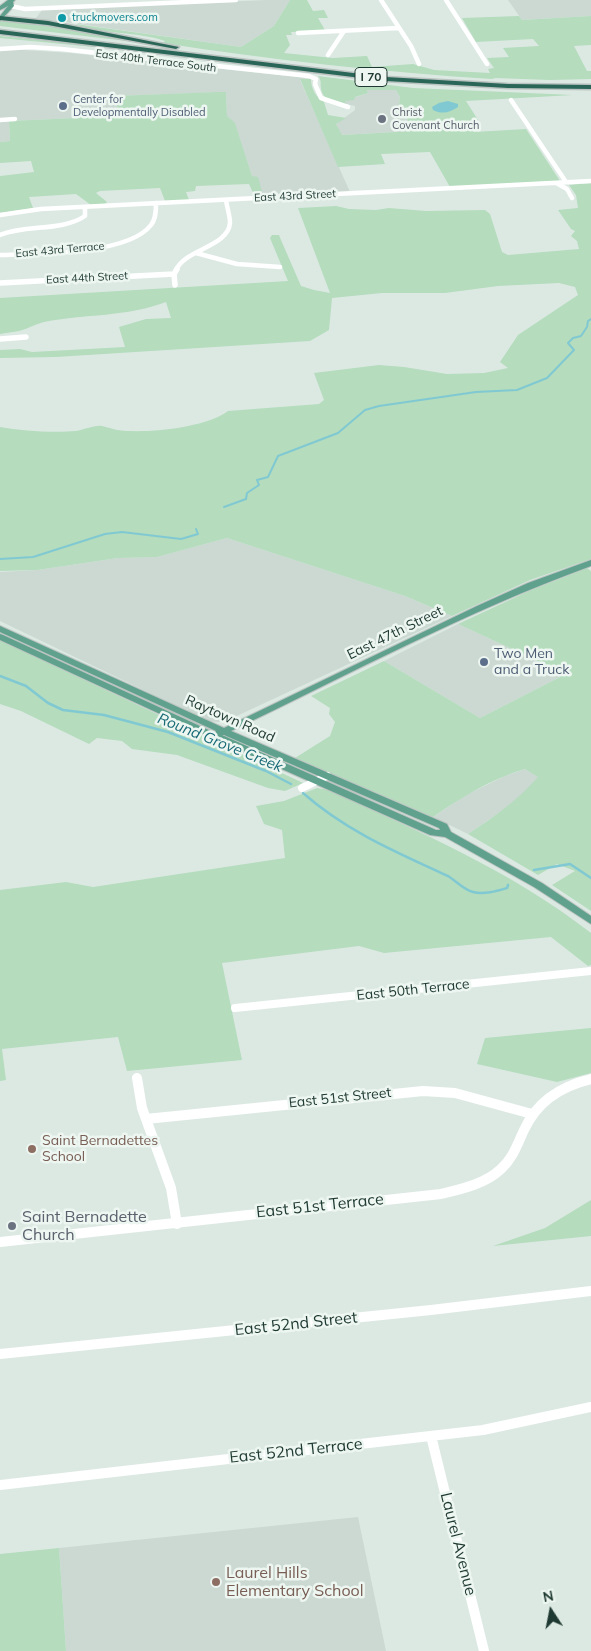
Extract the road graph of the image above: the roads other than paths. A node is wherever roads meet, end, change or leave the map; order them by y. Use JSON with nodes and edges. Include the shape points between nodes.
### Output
{"nodes":[{"id":1,"x":236,"y":0,"type":"edge"},
{"id":2,"x":381,"y":0,"type":"edge"},
{"id":3,"x":446,"y":0,"type":"edge"},
{"id":4,"x":183,"y":1,"type":"edge"},
{"id":5,"x":126,"y":2,"type":"edge"},
{"id":6,"x":11,"y":3,"type":"edge"},
{"id":7,"x":0,"y":8,"type":"edge"},
{"id":8,"x":25,"y":9,"type":"junction"},
{"id":9,"x":7,"y":12,"type":"junction"},
{"id":10,"x":1,"y":18,"type":"edge"},
{"id":11,"x":17,"y":19,"type":"junction"},
{"id":12,"x":0,"y":28,"type":"edge"},
{"id":13,"x":398,"y":28,"type":"junction"},
{"id":14,"x":344,"y":30,"type":"junction"},
{"id":15,"x":0,"y":32,"type":"edge"},
{"id":16,"x":298,"y":33,"type":"dead end"},
{"id":17,"x":0,"y":40,"type":"edge"},
{"id":18,"x":0,"y":49,"type":"edge"},
{"id":19,"x":152,"y":51,"type":"junction"},
{"id":20,"x":192,"y":52,"type":"junction"},
{"id":21,"x":328,"y":55,"type":"dead end"},
{"id":22,"x":419,"y":64,"type":"dead end"},
{"id":23,"x":487,"y":64,"type":"dead end"},
{"id":24,"x":591,"y":82,"type":"edge"},
{"id":25,"x":591,"y":87,"type":"edge"},
{"id":26,"x":511,"y":100,"type":"dead end"},
{"id":27,"x":348,"y":106,"type":"dead end"},
{"id":28,"x":15,"y":119,"type":"dead end"},
{"id":29,"x":0,"y":120,"type":"edge"},
{"id":30,"x":591,"y":181,"type":"edge"},
{"id":31,"x":566,"y":182,"type":"junction"},
{"id":32,"x":556,"y":183,"type":"junction"},
{"id":33,"x":572,"y":198,"type":"dead end"},
{"id":34,"x":226,"y":200,"type":"junction"},
{"id":35,"x":156,"y":203,"type":"junction"},
{"id":36,"x":85,"y":207,"type":"junction"},
{"id":37,"x":0,"y":215,"type":"edge"},
{"id":38,"x":0,"y":236,"type":"edge"},
{"id":39,"x":196,"y":253,"type":"junction"},
{"id":40,"x":0,"y":255,"type":"edge"},
{"id":41,"x":280,"y":266,"type":"dead end"},
{"id":42,"x":174,"y":274,"type":"junction"},
{"id":43,"x":0,"y":283,"type":"edge"},
{"id":44,"x":176,"y":285,"type":"dead end"},
{"id":45,"x":26,"y":337,"type":"dead end"},
{"id":46,"x":0,"y":339,"type":"edge"},
{"id":47,"x":591,"y":563,"type":"edge"},
{"id":48,"x":0,"y":628,"type":"edge"},
{"id":49,"x":0,"y":637,"type":"edge"},
{"id":50,"x":219,"y":734,"type":"junction"},
{"id":51,"x":327,"y":776,"type":"junction"},
{"id":52,"x":316,"y":781,"type":"junction"},
{"id":53,"x":302,"y":788,"type":"dead end"},
{"id":54,"x":447,"y":834,"type":"junction"},
{"id":55,"x":591,"y":921,"type":"edge"},
{"id":56,"x":591,"y":971,"type":"edge"},
{"id":57,"x":235,"y":1008,"type":"dead end"},
{"id":58,"x":137,"y":1078,"type":"dead end"},
{"id":59,"x":591,"y":1079,"type":"edge"},
{"id":60,"x":532,"y":1114,"type":"junction"},
{"id":61,"x":146,"y":1119,"type":"junction"},
{"id":62,"x":177,"y":1224,"type":"junction"},
{"id":63,"x":0,"y":1242,"type":"edge"},
{"id":64,"x":591,"y":1291,"type":"edge"},
{"id":65,"x":0,"y":1354,"type":"edge"},
{"id":66,"x":591,"y":1407,"type":"edge"},
{"id":67,"x":431,"y":1436,"type":"junction"},
{"id":68,"x":0,"y":1485,"type":"edge"},
{"id":69,"x":484,"y":1651,"type":"edge"}],
"edges":[{"from":1,"to":4,"type":"street"},
{"from":2,"to":13,"type":"street"},
{"from":3,"to":23,"type":"street"},
{"from":4,"to":5,"type":"street"},
{"from":5,"to":8,"type":"street"},
{"from":6,"to":7,"type":"main road"},
{"from":6,"to":8,"type":"street"},
{"from":6,"to":9,"type":"main road"},
{"from":8,"to":9,"type":"street"},
{"from":9,"to":10,"type":"main road"},
{"from":9,"to":11,"type":"highway"},
{"from":10,"to":11,"type":"highway"},
{"from":11,"to":20,"type":"highway"},
{"from":12,"to":20,"type":"highway","number":"I 70"},
{"from":13,"to":14,"type":"street"},
{"from":13,"to":22,"type":"street"},
{"from":14,"to":16,"type":"street"},
{"from":14,"to":21,"type":"street"},
{"from":15,"to":19,"type":"highway","number":"I 70"},
{"from":17,"to":19,"type":"highway"},
{"from":18,"to":27,"type":"street","name":"East 40th Terrace South","via":[[20,47],[95,53],[312,77],[316,79],[321,98]]},
{"from":19,"to":25,"type":"highway","number":"I 70","via":[[424,82]]},
{"from":20,"to":24,"type":"highway","number":"I 70","via":[[416,77],[524,83]]},
{"from":26,"to":31,"type":"street"},
{"from":28,"to":29,"type":"street"},
{"from":30,"to":31,"type":"street","name":"East 43rd Street"},
{"from":31,"to":32,"type":"street","name":"East 43rd Street"},
{"from":32,"to":33,"type":"street","via":[[567,189]]},
{"from":32,"to":34,"type":"street","name":"East 43rd Street"},
{"from":34,"to":35,"type":"street","name":"East 43rd Street"},
{"from":34,"to":39,"type":"street","via":[[229,230]]},
{"from":35,"to":36,"type":"street","name":"East 43rd Street"},
{"from":35,"to":40,"type":"street","name":"East 43rd Terrace","via":[[155,218],[150,226],[121,242],[88,249]]},
{"from":36,"to":37,"type":"street","name":"East 43rd Street"},
{"from":36,"to":38,"type":"street","via":[[85,216],[74,223],[25,227]]},
{"from":39,"to":41,"type":"street","via":[[237,264]]},
{"from":39,"to":42,"type":"street","via":[[181,262]]},
{"from":42,"to":43,"type":"street","name":"East 44th Street"},
{"from":42,"to":44,"type":"street"},
{"from":45,"to":46,"type":"street"},
{"from":47,"to":50,"type":"main road","name":"East 47th Street","via":[[480,608]]},
{"from":48,"to":50,"type":"main road","name":"Raytown Road"},
{"from":49,"to":50,"type":"main road","name":"Raytown Road"},
{"from":50,"to":51,"type":"main road","name":"Raytown Road"},
{"from":50,"to":52,"type":"main road","name":"Raytown Road"},
{"from":51,"to":52,"type":"street"},
{"from":51,"to":54,"type":"main road","name":"Raytown Road","via":[[443,826]]},
{"from":52,"to":53,"type":"street"},
{"from":52,"to":54,"type":"main road","name":"Raytown Road","via":[[434,833]]},
{"from":54,"to":55,"type":"main road","name":"Raytown Road","via":[[520,874]]},
{"from":56,"to":57,"type":"street","name":"East 50th Terrace"},
{"from":58,"to":61,"type":"street"},
{"from":59,"to":60,"type":"street","name":"East 51st Terrace","via":[[560,1089],[546,1098]]},
{"from":60,"to":61,"type":"street","name":"East 51st Street","via":[[455,1093],[423,1091]]},
{"from":60,"to":62,"type":"street","name":"East 51st Terrace","via":[[505,1166],[488,1179],[466,1189]]},
{"from":61,"to":62,"type":"street","via":[[168,1180]]},
{"from":62,"to":63,"type":"street","name":"East 51st Terrace"},
{"from":64,"to":65,"type":"street","name":"East 52nd Street"},
{"from":66,"to":67,"type":"street","name":"East 52nd Terrace","via":[[482,1430]]},
{"from":67,"to":68,"type":"street","name":"East 52nd Terrace"},
{"from":67,"to":69,"type":"street","name":"Laurel Avenue"}]}
